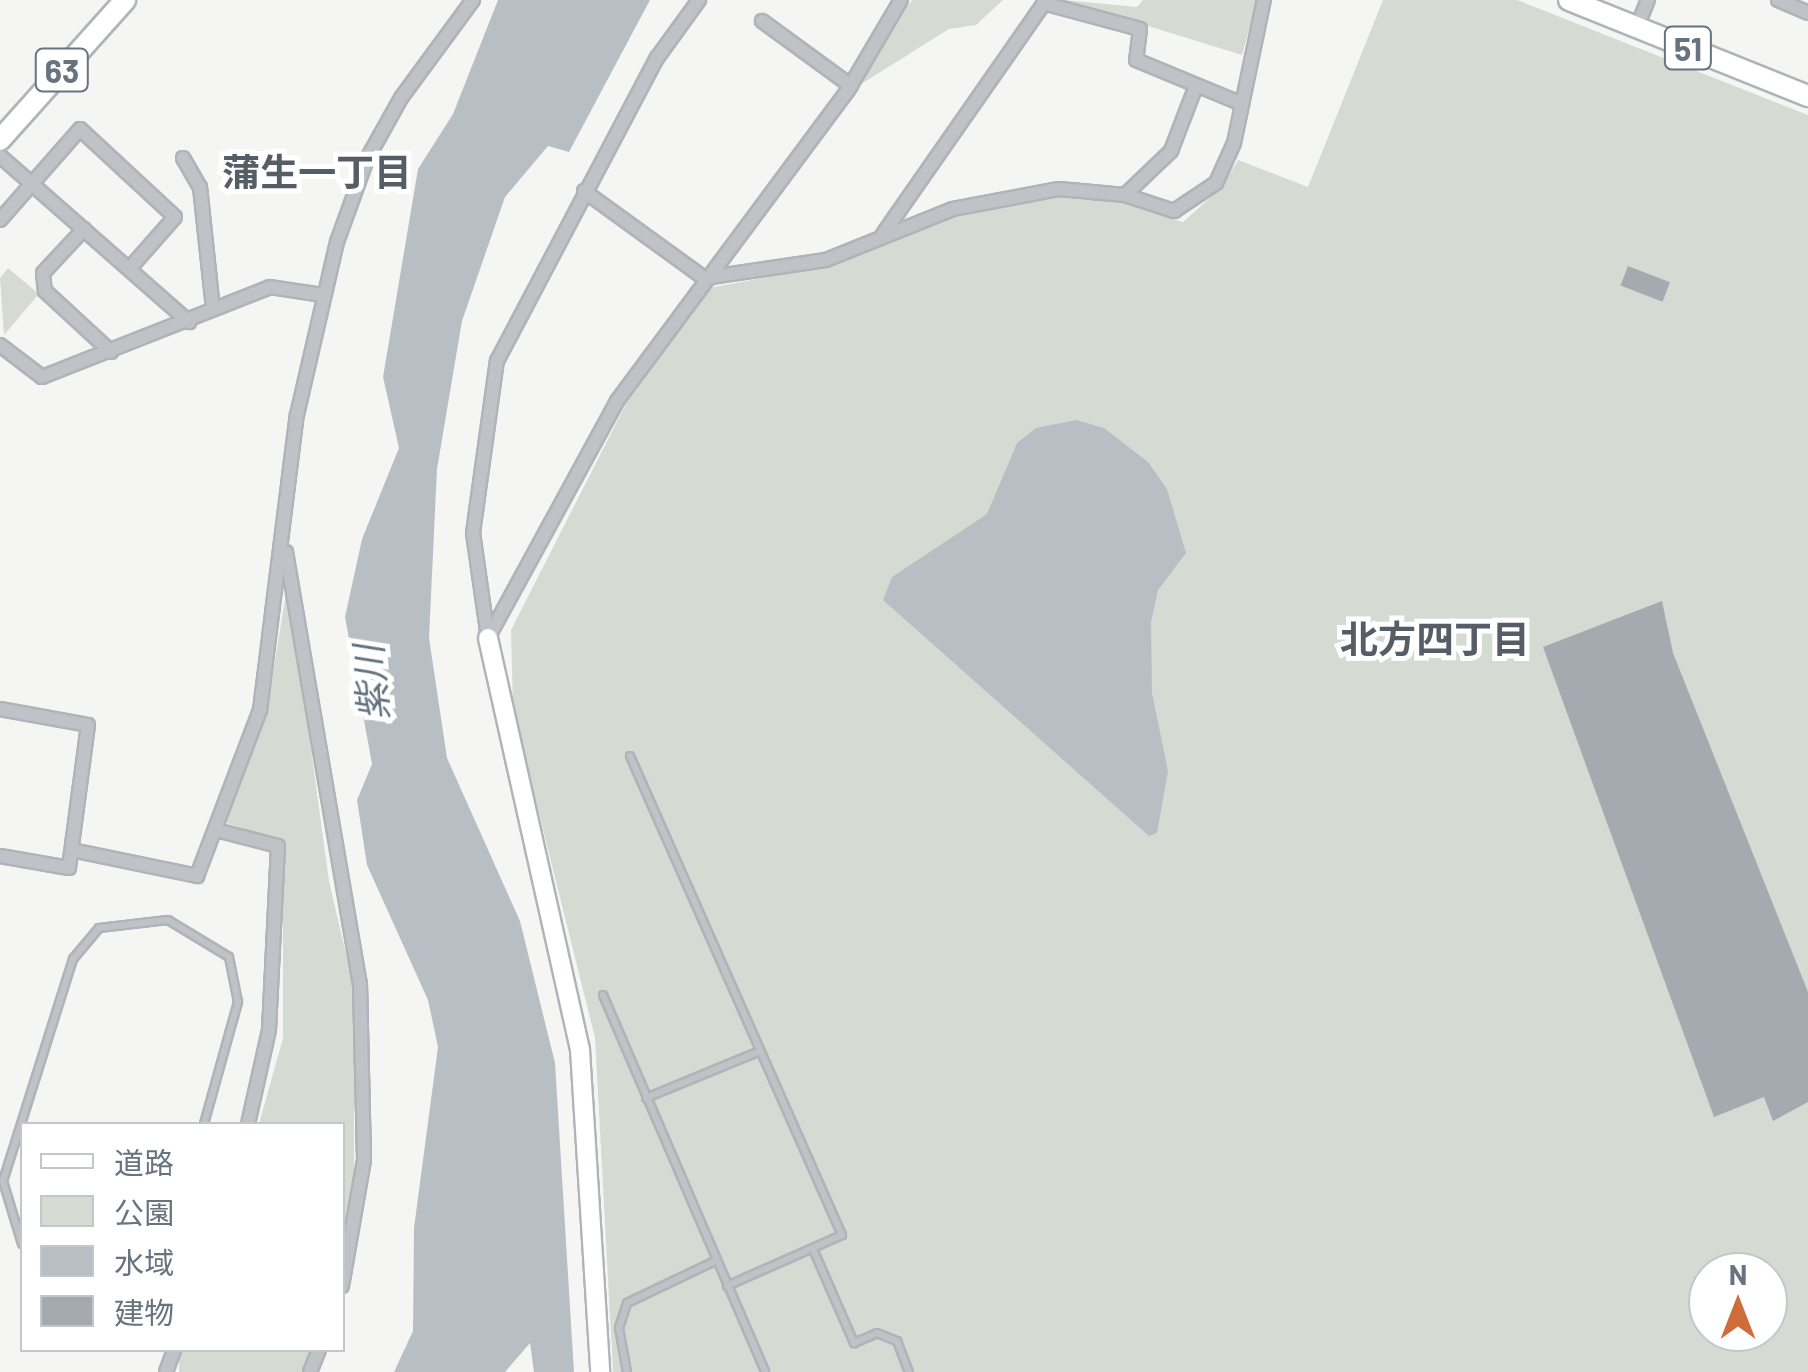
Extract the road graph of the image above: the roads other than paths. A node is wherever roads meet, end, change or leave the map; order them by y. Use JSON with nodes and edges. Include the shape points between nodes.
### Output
{"nodes":[{"id":1,"x":125,"y":0,"type":"edge"},
{"id":2,"x":473,"y":0,"type":"edge"},
{"id":3,"x":699,"y":0,"type":"edge"},
{"id":4,"x":901,"y":0,"type":"edge"},
{"id":5,"x":1264,"y":0,"type":"edge"},
{"id":6,"x":1569,"y":0,"type":"edge"},
{"id":7,"x":1648,"y":0,"type":"edge"},
{"id":8,"x":1778,"y":0,"type":"edge"},
{"id":9,"x":1045,"y":2,"type":"edge"},
{"id":10,"x":1808,"y":13,"type":"edge"},
{"id":11,"x":762,"y":20,"type":"dead end"},
{"id":12,"x":1637,"y":27,"type":"junction"},
{"id":13,"x":851,"y":86,"type":"junction"},
{"id":14,"x":1196,"y":86,"type":"junction"},
{"id":15,"x":1808,"y":96,"type":"edge"},
{"id":16,"x":1242,"y":104,"type":"junction"},
{"id":17,"x":0,"y":140,"type":"edge"},
{"id":18,"x":0,"y":156,"type":"edge"},
{"id":19,"x":184,"y":158,"type":"dead end"},
{"id":20,"x":31,"y":185,"type":"junction"},
{"id":21,"x":584,"y":192,"type":"junction"},
{"id":22,"x":1125,"y":195,"type":"junction"},
{"id":23,"x":0,"y":220,"type":"edge"},
{"id":24,"x":84,"y":229,"type":"junction"},
{"id":25,"x":882,"y":236,"type":"junction"},
{"id":26,"x":130,"y":268,"type":"junction"},
{"id":27,"x":704,"y":278,"type":"junction"},
{"id":28,"x":323,"y":295,"type":"junction"},
{"id":29,"x":213,"y":308,"type":"junction"},
{"id":30,"x":189,"y":322,"type":"junction"},
{"id":31,"x":0,"y":346,"type":"edge"},
{"id":32,"x":111,"y":352,"type":"junction"},
{"id":33,"x":284,"y":548,"type":"junction"},
{"id":34,"x":488,"y":638,"type":"junction"},
{"id":35,"x":0,"y":709,"type":"edge"},
{"id":36,"x":630,"y":756,"type":"dead end"},
{"id":37,"x":216,"y":830,"type":"junction"},
{"id":38,"x":72,"y":850,"type":"junction"},
{"id":39,"x":0,"y":856,"type":"edge"},
{"id":40,"x":603,"y":995,"type":"dead end"},
{"id":41,"x":760,"y":1051,"type":"junction"},
{"id":42,"x":646,"y":1098,"type":"junction"},
{"id":43,"x":22,"y":1122,"type":"edge"},
{"id":44,"x":205,"y":1122,"type":"edge"},
{"id":45,"x":248,"y":1122,"type":"edge"},
{"id":46,"x":20,"y":1130,"type":"edge"},
{"id":47,"x":20,"y":1237,"type":"edge"},
{"id":48,"x":813,"y":1249,"type":"junction"},
{"id":49,"x":715,"y":1260,"type":"junction"},
{"id":50,"x":345,"y":1269,"type":"edge"},
{"id":51,"x":727,"y":1286,"type":"junction"},
{"id":52,"x":600,"y":1372,"type":"edge"},
{"id":53,"x":627,"y":1372,"type":"edge"},
{"id":54,"x":765,"y":1372,"type":"edge"},
{"id":55,"x":910,"y":1372,"type":"edge"}],
"edges":[{"from":1,"to":17,"type":"main road","number":"63"},
{"from":2,"to":28,"type":"street","via":[[400,98],[366,159]]},
{"from":3,"to":21,"type":"street"},
{"from":4,"to":13,"type":"street"},
{"from":5,"to":16,"type":"street"},
{"from":6,"to":12,"type":"main road","number":"51"},
{"from":7,"to":12,"type":"street"},
{"from":8,"to":10,"type":"street"},
{"from":9,"to":14,"type":"street","via":[[1140,29],[1136,60]]},
{"from":9,"to":25,"type":"street"},
{"from":11,"to":13,"type":"street"},
{"from":12,"to":15,"type":"main road","number":"51"},
{"from":13,"to":27,"type":"street"},
{"from":14,"to":16,"type":"street"},
{"from":14,"to":22,"type":"street","via":[[1171,151]]},
{"from":16,"to":22,"type":"street","via":[[1216,183],[1174,211]]},
{"from":18,"to":20,"type":"street"},
{"from":19,"to":29,"type":"street","via":[[200,187]]},
{"from":20,"to":23,"type":"street"},
{"from":20,"to":24,"type":"street"},
{"from":20,"to":26,"type":"street","via":[[80,129],[174,216]]},
{"from":21,"to":27,"type":"street"},
{"from":21,"to":34,"type":"street","via":[[508,330],[488,399],[473,532]]},
{"from":22,"to":25,"type":"street","via":[[1025,195]]},
{"from":24,"to":26,"type":"street"},
{"from":24,"to":32,"type":"street","via":[[43,274],[45,291]]},
{"from":25,"to":27,"type":"street","via":[[826,260]]},
{"from":26,"to":30,"type":"street"},
{"from":27,"to":34,"type":"street","via":[[616,401]]},
{"from":28,"to":29,"type":"street","via":[[270,287]]},
{"from":28,"to":33,"type":"street","via":[[297,415]]},
{"from":29,"to":30,"type":"street"},
{"from":30,"to":32,"type":"street"},
{"from":31,"to":32,"type":"street","via":[[42,377]]},
{"from":33,"to":37,"type":"street","via":[[260,710]]},
{"from":33,"to":50,"type":"street","via":[[360,983],[364,1160]]},
{"from":34,"to":52,"type":"street","via":[[580,1050]]},
{"from":35,"to":38,"type":"street","via":[[88,725]]},
{"from":36,"to":41,"type":"lane"},
{"from":37,"to":38,"type":"street","via":[[197,876]]},
{"from":37,"to":45,"type":"street","via":[[278,846],[270,1030]]},
{"from":38,"to":39,"type":"street","via":[[69,868]]},
{"from":40,"to":42,"type":"lane"},
{"from":41,"to":42,"type":"lane"},
{"from":41,"to":48,"type":"lane","via":[[842,1236]]},
{"from":42,"to":49,"type":"lane"},
{"from":43,"to":44,"type":"lane","via":[[73,959],[99,928],[168,920],[230,957],[238,1002]]},
{"from":46,"to":47,"type":"lane","via":[[4,1181]]},
{"from":48,"to":51,"type":"lane"},
{"from":48,"to":55,"type":"lane","via":[[854,1343],[877,1333],[896,1341]]},
{"from":49,"to":51,"type":"lane"},
{"from":49,"to":53,"type":"lane","via":[[627,1303],[619,1328]]},
{"from":51,"to":54,"type":"lane"}]}
